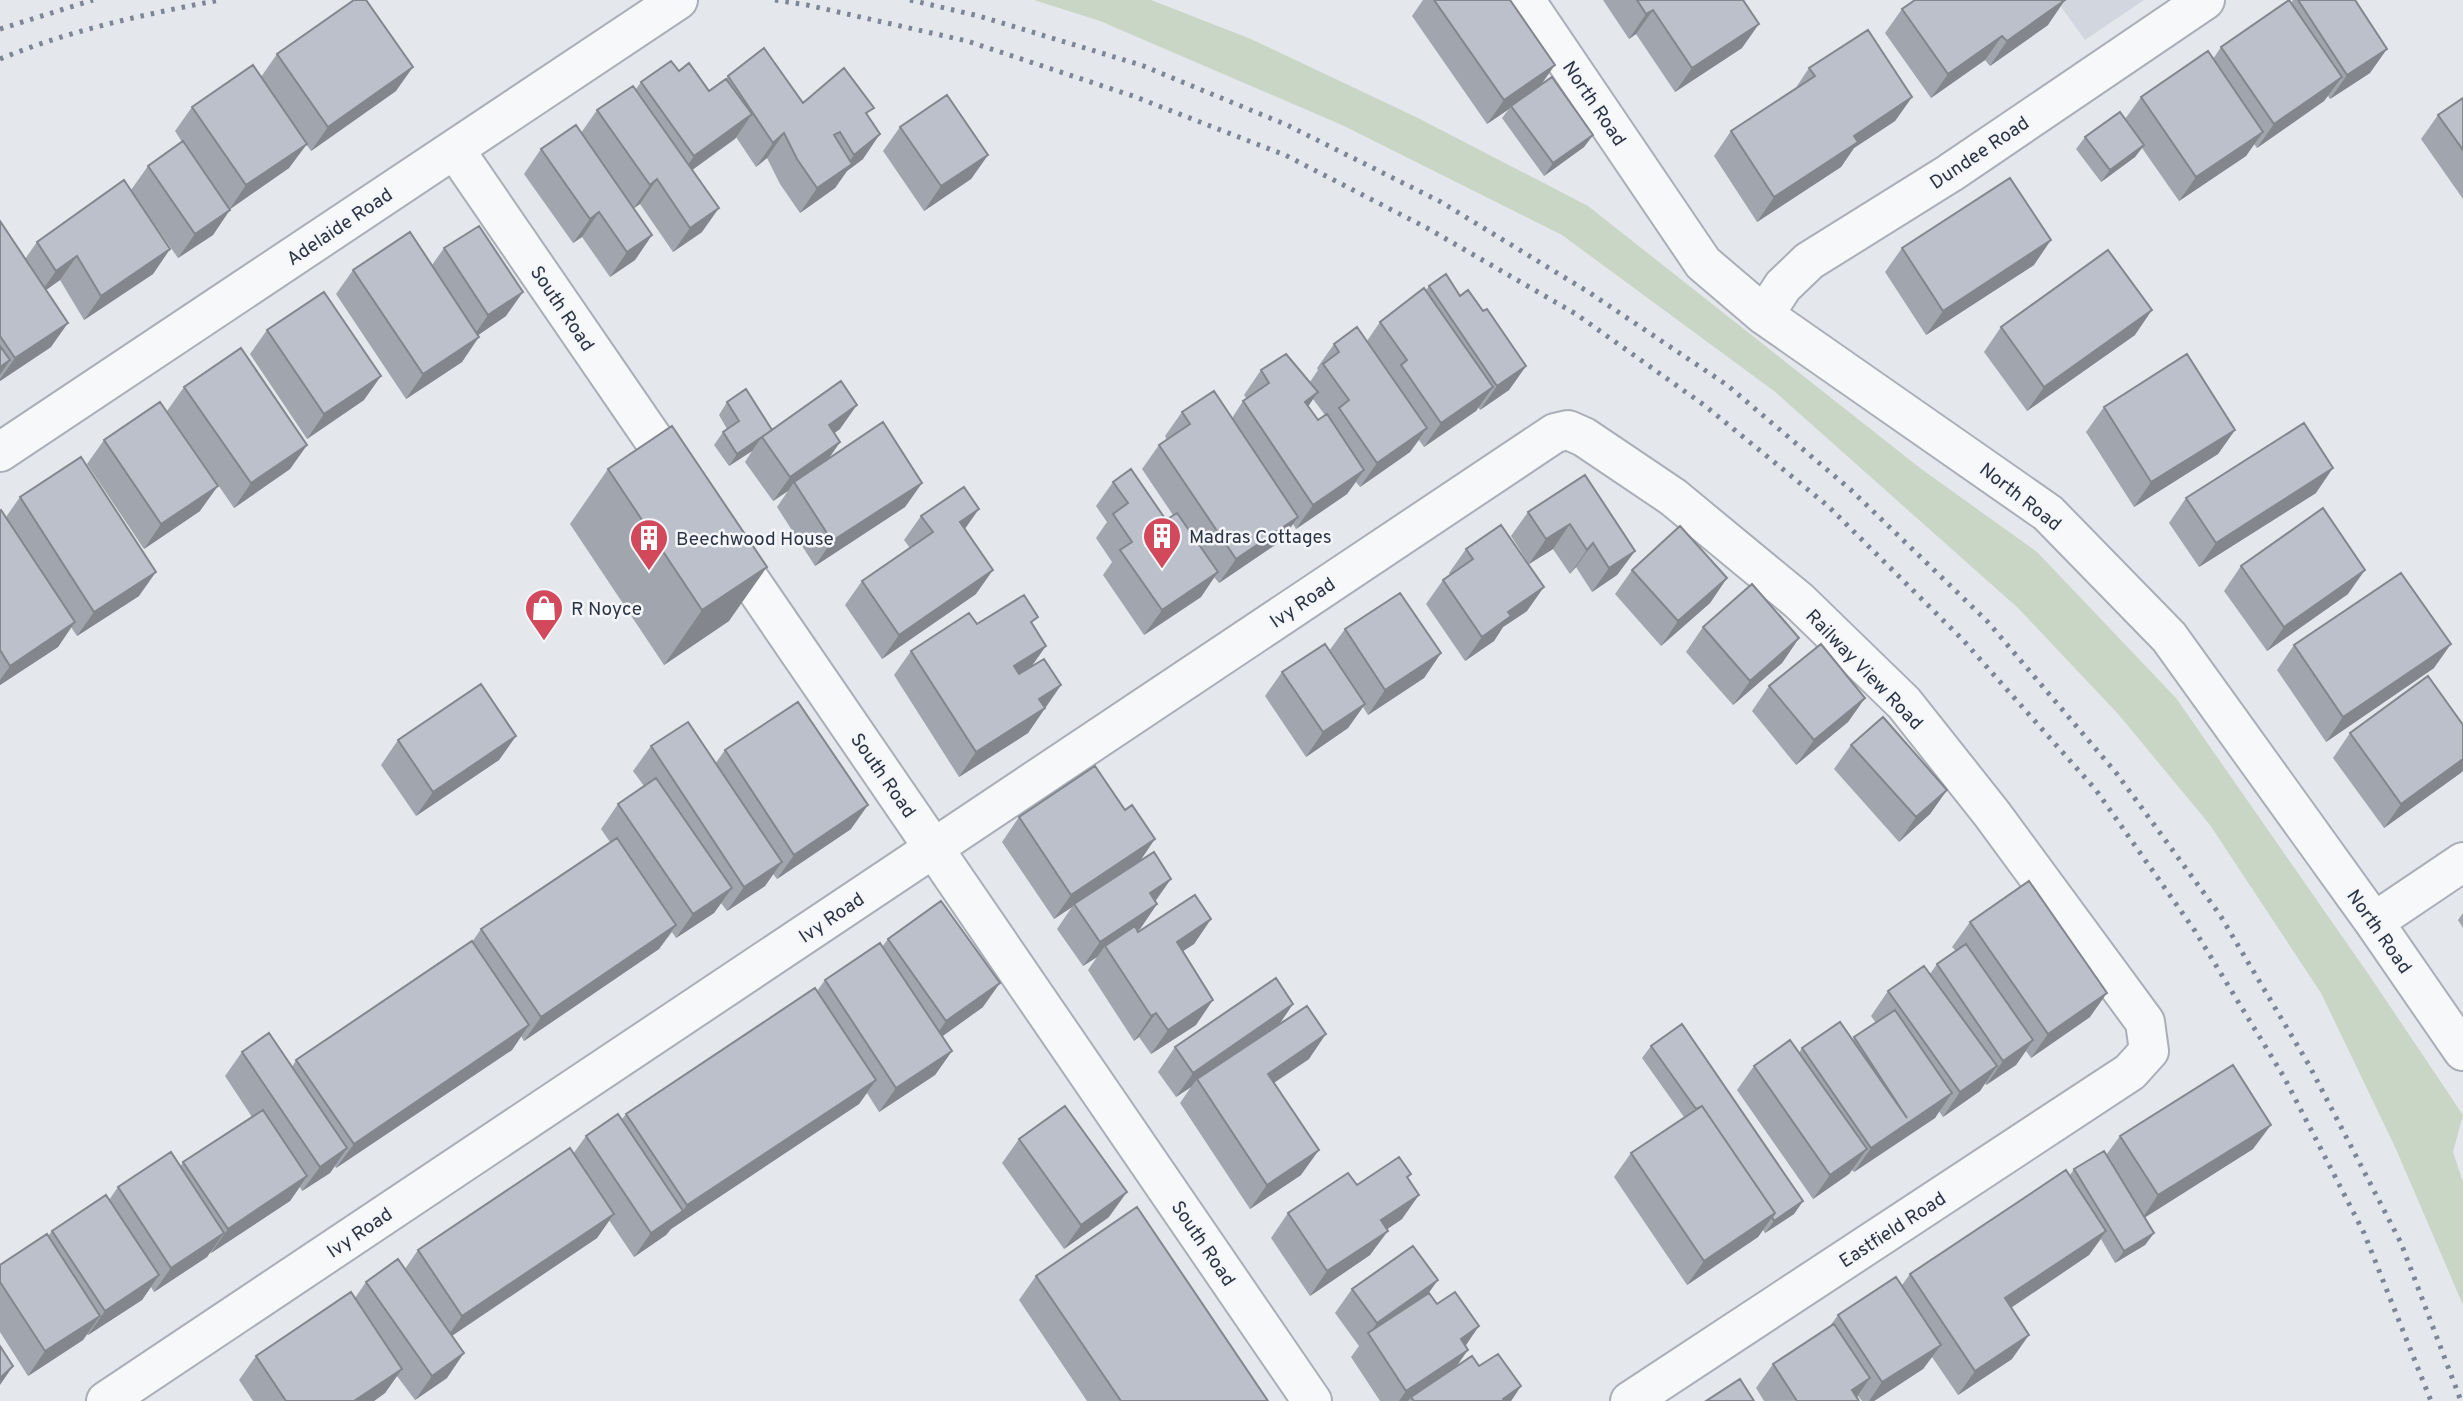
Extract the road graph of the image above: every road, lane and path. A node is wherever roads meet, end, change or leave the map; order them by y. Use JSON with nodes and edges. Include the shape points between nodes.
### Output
{"nodes":[{"id":1,"x":678,"y":0,"type":"edge"},
{"id":2,"x":1525,"y":0,"type":"edge"},
{"id":3,"x":2205,"y":0,"type":"edge"},
{"id":4,"x":455,"y":149,"type":"junction"},
{"id":5,"x":1764,"y":315,"type":"junction"},
{"id":6,"x":1555,"y":433,"type":"joint"},
{"id":7,"x":0,"y":452,"type":"edge"},
{"id":8,"x":934,"y":848,"type":"junction"},
{"id":9,"x":2463,"y":862,"type":"edge"},
{"id":10,"x":2374,"y":922,"type":"junction"},
{"id":11,"x":2149,"y":1051,"type":"joint"},
{"id":12,"x":2463,"y":1051,"type":"edge"},
{"id":13,"x":106,"y":1401,"type":"edge"},
{"id":14,"x":1312,"y":1401,"type":"edge"},
{"id":15,"x":1630,"y":1401,"type":"edge"}],
"edges":[{"from":1,"to":4,"type":"street","name":"Adelaide Road"},
{"from":2,"to":5,"type":"street","name":"North Road","via":[[1703,263]]},
{"from":3,"to":5,"type":"street","name":"Dundee Road","via":[[1950,173],[1809,261],[1783,286]]},
{"from":4,"to":7,"type":"street","name":"Adelaide Road"},
{"from":4,"to":8,"type":"street","name":"South Road"},
{"from":5,"to":10,"type":"street","name":"North Road","via":[[2048,513],[2169,637]]},
{"from":6,"to":8,"type":"street","name":"Ivy Road"},
{"from":6,"to":11,"type":"street","name":"Railway View Road","via":[[1568,430],[1584,437],[1672,497],[1799,601],[1904,703],[1992,814],[2145,1023]]},
{"from":8,"to":13,"type":"street","name":"Ivy Road"},
{"from":8,"to":14,"type":"street","name":"South Road"},
{"from":9,"to":10,"type":"street"},
{"from":10,"to":12,"type":"street","name":"North Road"},
{"from":11,"to":15,"type":"street","name":"Eastfield Road","via":[[2130,1072]]}]}
